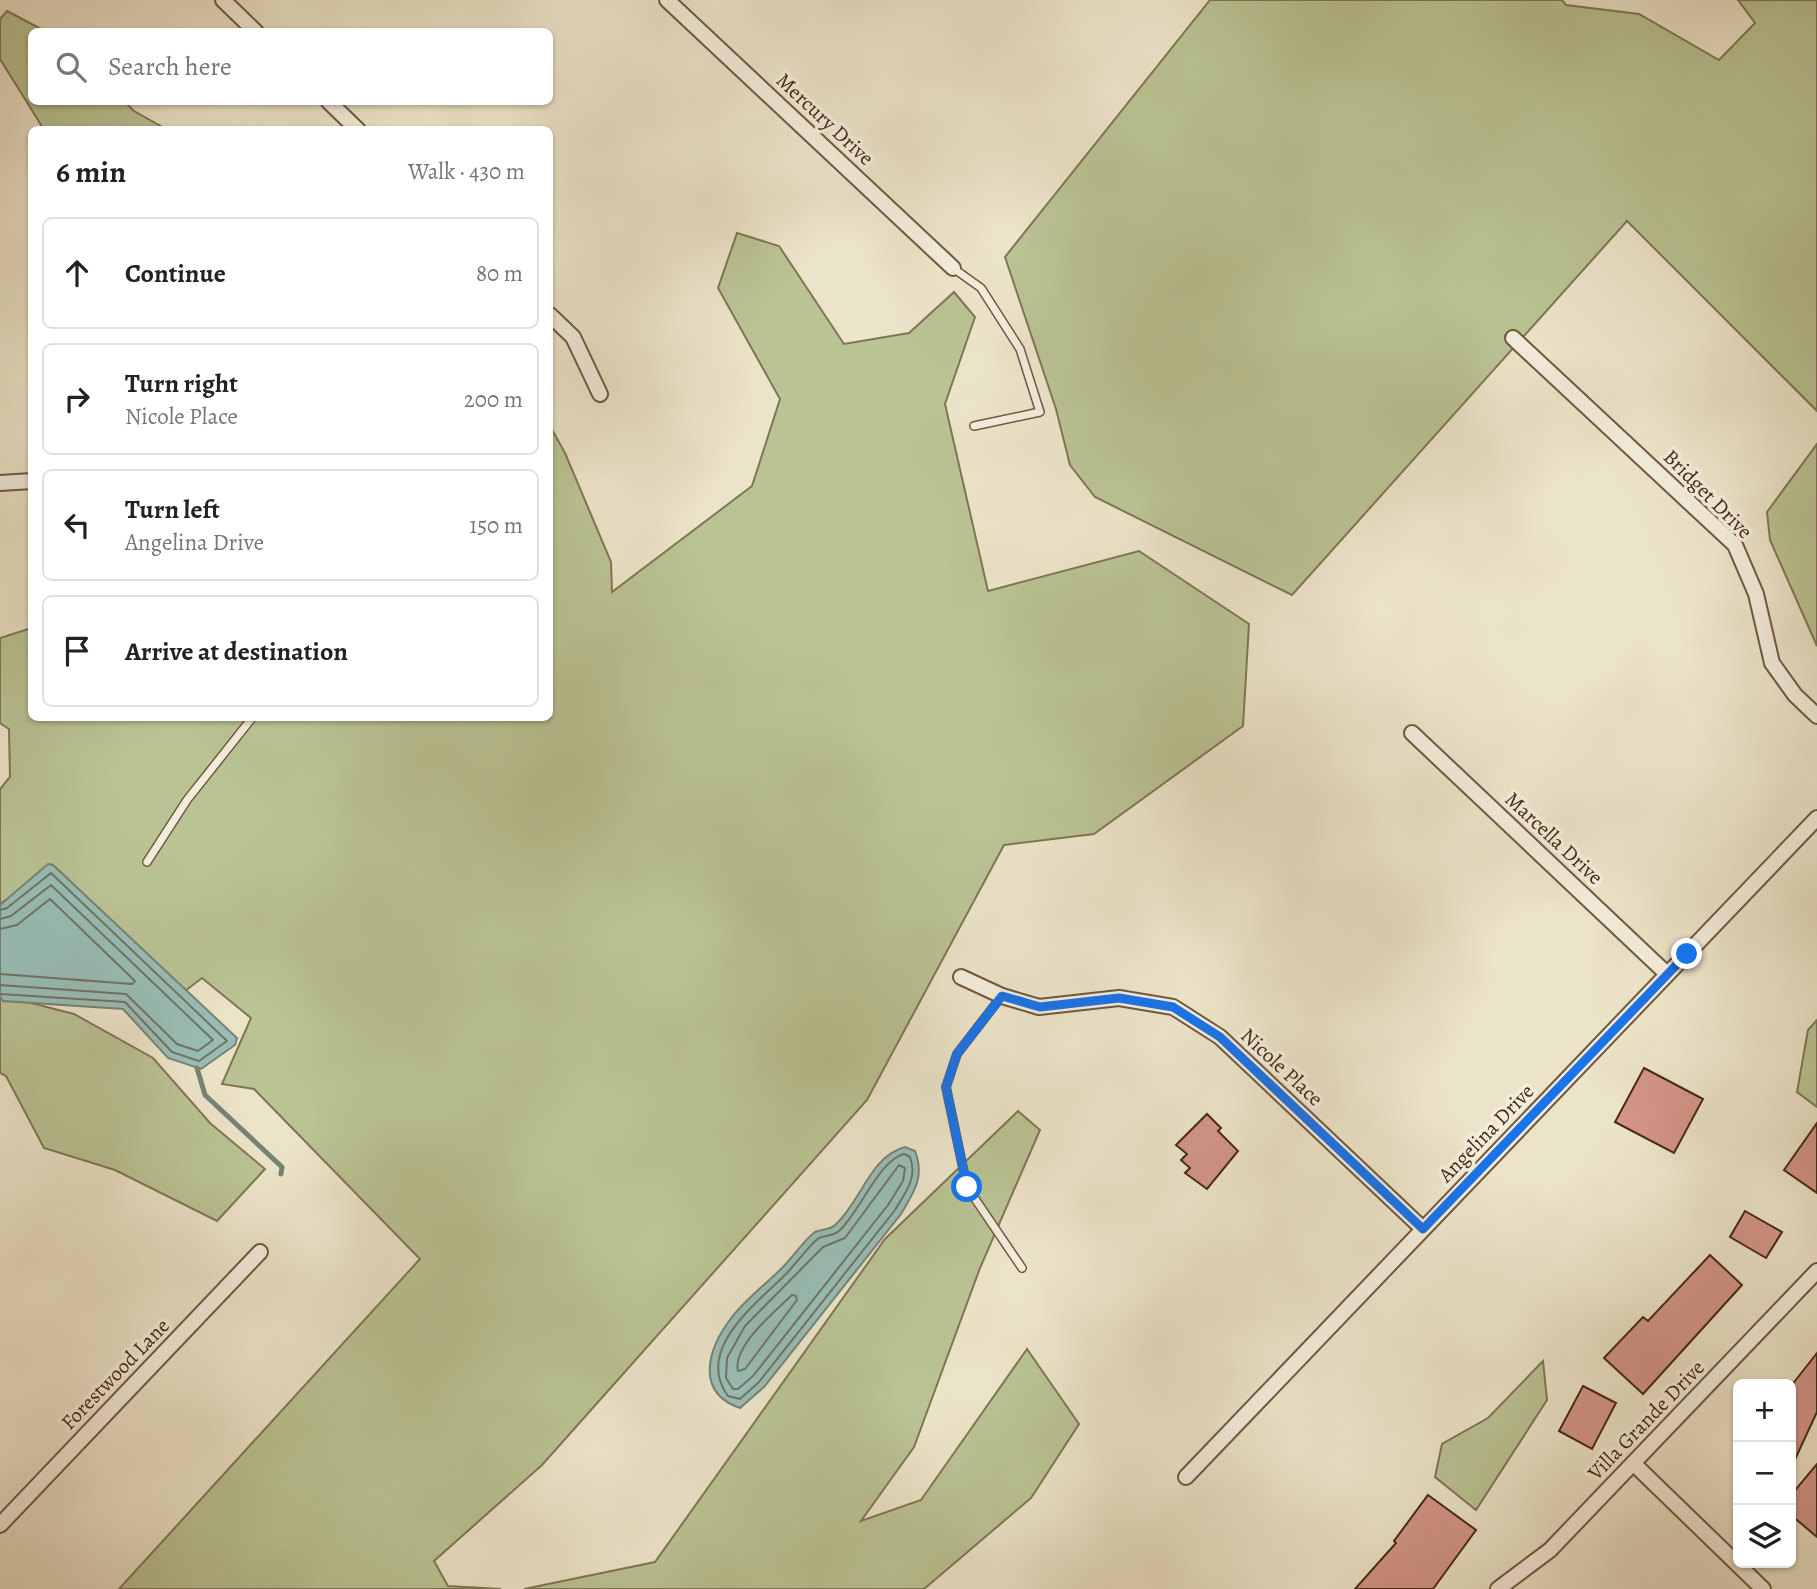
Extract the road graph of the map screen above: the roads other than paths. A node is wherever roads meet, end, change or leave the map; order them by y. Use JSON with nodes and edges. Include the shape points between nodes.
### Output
{"nodes":[{"id":1,"x":223,"y":0,"type":"edge"},
{"id":2,"x":667,"y":0,"type":"edge"},
{"id":3,"x":252,"y":28,"type":"edge"},
{"id":4,"x":332,"y":105,"type":"edge"},
{"id":5,"x":354,"y":126,"type":"edge"},
{"id":6,"x":953,"y":268,"type":"joint"},
{"id":7,"x":553,"y":318,"type":"edge"},
{"id":8,"x":1513,"y":338,"type":"dead end"},
{"id":9,"x":600,"y":394,"type":"dead end"},
{"id":10,"x":974,"y":426,"type":"dead end"},
{"id":11,"x":28,"y":481,"type":"edge"},
{"id":12,"x":0,"y":483,"type":"edge"},
{"id":13,"x":1817,"y":716,"type":"edge"},
{"id":14,"x":250,"y":721,"type":"edge"},
{"id":15,"x":1412,"y":733,"type":"dead end"},
{"id":16,"x":1817,"y":818,"type":"edge"},
{"id":17,"x":147,"y":862,"type":"dead end"},
{"id":18,"x":1667,"y":974,"type":"junction"},
{"id":19,"x":961,"y":977,"type":"dead end"},
{"id":20,"x":1002,"y":996,"type":"junction"},
{"id":21,"x":1423,"y":1229,"type":"junction"},
{"id":22,"x":260,"y":1252,"type":"dead end"},
{"id":23,"x":1022,"y":1268,"type":"dead end"},
{"id":24,"x":1817,"y":1271,"type":"edge"},
{"id":25,"x":1634,"y":1464,"type":"junction"},
{"id":26,"x":1186,"y":1477,"type":"dead end"},
{"id":27,"x":0,"y":1525,"type":"edge"},
{"id":28,"x":1498,"y":1589,"type":"edge"},
{"id":29,"x":1763,"y":1589,"type":"edge"}],
"edges":[{"from":1,"to":3,"type":"street"},
{"from":2,"to":6,"type":"street","name":"Mercury Drive"},
{"from":4,"to":5,"type":"street"},
{"from":6,"to":10,"type":"lane","via":[[981,288],[1020,349],[1040,412]]},
{"from":7,"to":9,"type":"street","via":[[573,337]]},
{"from":8,"to":13,"type":"street","name":"Bridget Drive","via":[[1735,545],[1756,594],[1772,663]]},
{"from":11,"to":12,"type":"street"},
{"from":14,"to":17,"type":"lane","via":[[187,800]]},
{"from":15,"to":18,"type":"street","name":"Marcella Drive"},
{"from":16,"to":18,"type":"street","name":"Angelina Drive"},
{"from":18,"to":21,"type":"street","name":"Angelina Drive"},
{"from":19,"to":20,"type":"street","name":"Nicole Place"},
{"from":20,"to":21,"type":"street","name":"Nicole Place","via":[[1040,1007],[1119,998],[1173,1007],[1220,1037]]},
{"from":20,"to":23,"type":"lane","via":[[957,1054],[946,1087],[967,1187]]},
{"from":21,"to":26,"type":"street","name":"Angelina Drive"},
{"from":22,"to":27,"type":"street","name":"Forestwood Lane"},
{"from":24,"to":25,"type":"street","name":"Villa Grande Drive"},
{"from":25,"to":28,"type":"street","name":"Villa Grande Drive","via":[[1550,1550]]},
{"from":25,"to":29,"type":"street"}]}
